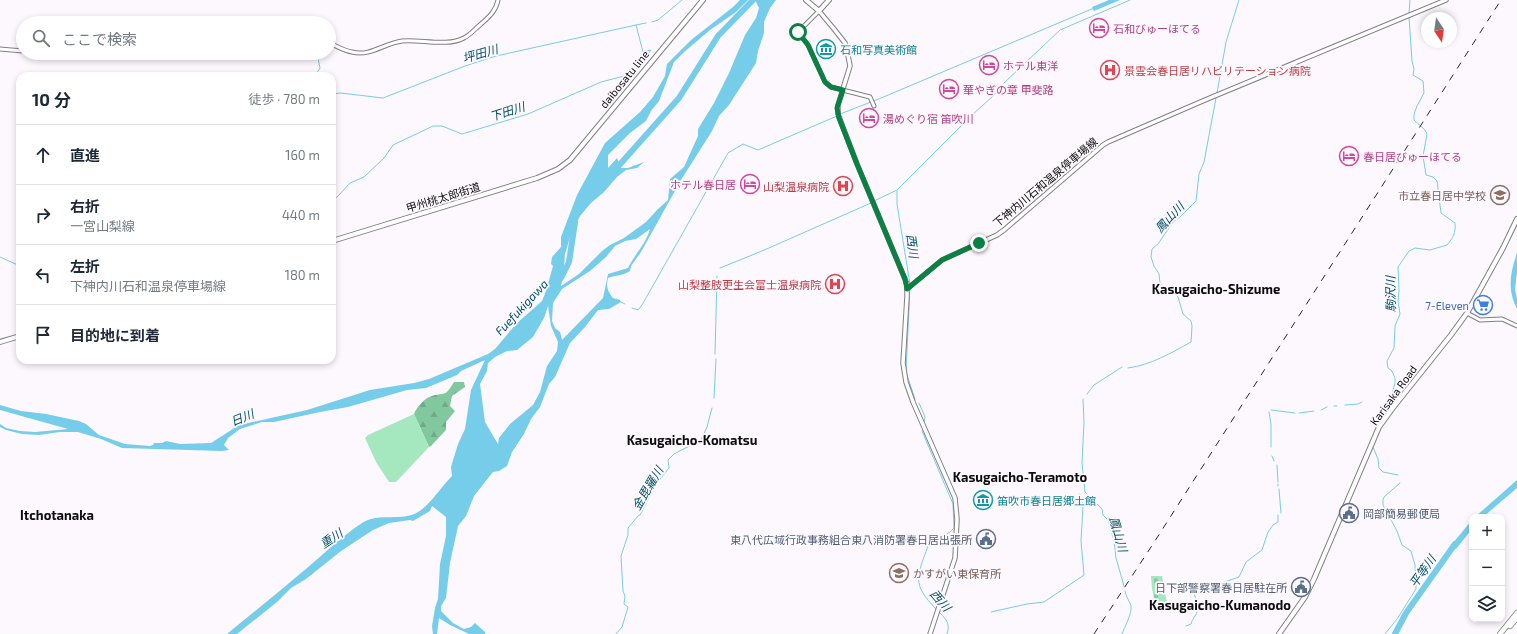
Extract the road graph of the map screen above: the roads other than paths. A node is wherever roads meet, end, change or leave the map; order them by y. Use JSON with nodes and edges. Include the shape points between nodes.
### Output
{"nodes":[{"id":1,"x":498,"y":0,"type":"edge"},
{"id":2,"x":703,"y":0,"type":"edge"},
{"id":3,"x":806,"y":0,"type":"edge"},
{"id":4,"x":829,"y":0,"type":"edge"},
{"id":5,"x":1446,"y":0,"type":"edge"},
{"id":6,"x":818,"y":11,"type":"junction"},
{"id":7,"x":336,"y":46,"type":"edge"},
{"id":8,"x":0,"y":49,"type":"edge"},
{"id":9,"x":16,"y":50,"type":"edge"},
{"id":10,"x":843,"y":90,"type":"junction"},
{"id":11,"x":872,"y":103,"type":"dead end"},
{"id":12,"x":558,"y":169,"type":"joint"},
{"id":13,"x":1517,"y":219,"type":"edge"},
{"id":14,"x":336,"y":239,"type":"edge"},
{"id":15,"x":909,"y":288,"type":"junction"},
{"id":16,"x":1467,"y":313,"type":"junction"},
{"id":17,"x":1517,"y":326,"type":"edge"},
{"id":18,"x":16,"y":337,"type":"edge"},
{"id":19,"x":0,"y":342,"type":"edge"},
{"id":20,"x":1517,"y":613,"type":"edge"},
{"id":21,"x":1516,"y":620,"type":"edge"},
{"id":22,"x":930,"y":634,"type":"edge"},
{"id":23,"x":1279,"y":634,"type":"edge"},
{"id":24,"x":1502,"y":634,"type":"edge"}],
"edges":[{"from":1,"to":7,"type":"street","via":[[489,17],[470,34],[456,41],[403,41],[360,54]]},
{"from":2,"to":12,"type":"highway","name":"daibosatu line","via":[[570,160]]},
{"from":3,"to":6,"type":"highway"},
{"from":4,"to":6,"type":"highway"},
{"from":5,"to":15,"type":"main road","name":"下神内川石和温泉停車場線","via":[[1103,145],[1004,230],[942,260]]},
{"from":6,"to":10,"type":"main road","via":[[845,43],[850,66]]},
{"from":6,"to":10,"type":"street","via":[[798,32],[808,45],[825,82],[831,87]]},
{"from":8,"to":9,"type":"street"},
{"from":10,"to":11,"type":"street","via":[[870,97]]},
{"from":10,"to":15,"type":"main road","via":[[838,105],[839,116]]},
{"from":12,"to":14,"type":"highway","name":"甲州桃太郎街道","via":[[537,178]]},
{"from":13,"to":16,"type":"highway","name":"Karisaka Road"},
{"from":15,"to":22,"type":"main road","via":[[903,363],[906,382],[957,508],[955,558]]},
{"from":16,"to":17,"type":"street","via":[[1480,320],[1502,319]]},
{"from":16,"to":23,"type":"highway","name":"Karisaka Road","via":[[1379,427],[1314,579],[1305,597]]},
{"from":18,"to":19,"type":"highway"},
{"from":20,"to":24,"type":"highway"},
{"from":21,"to":24,"type":"highway"}]}
